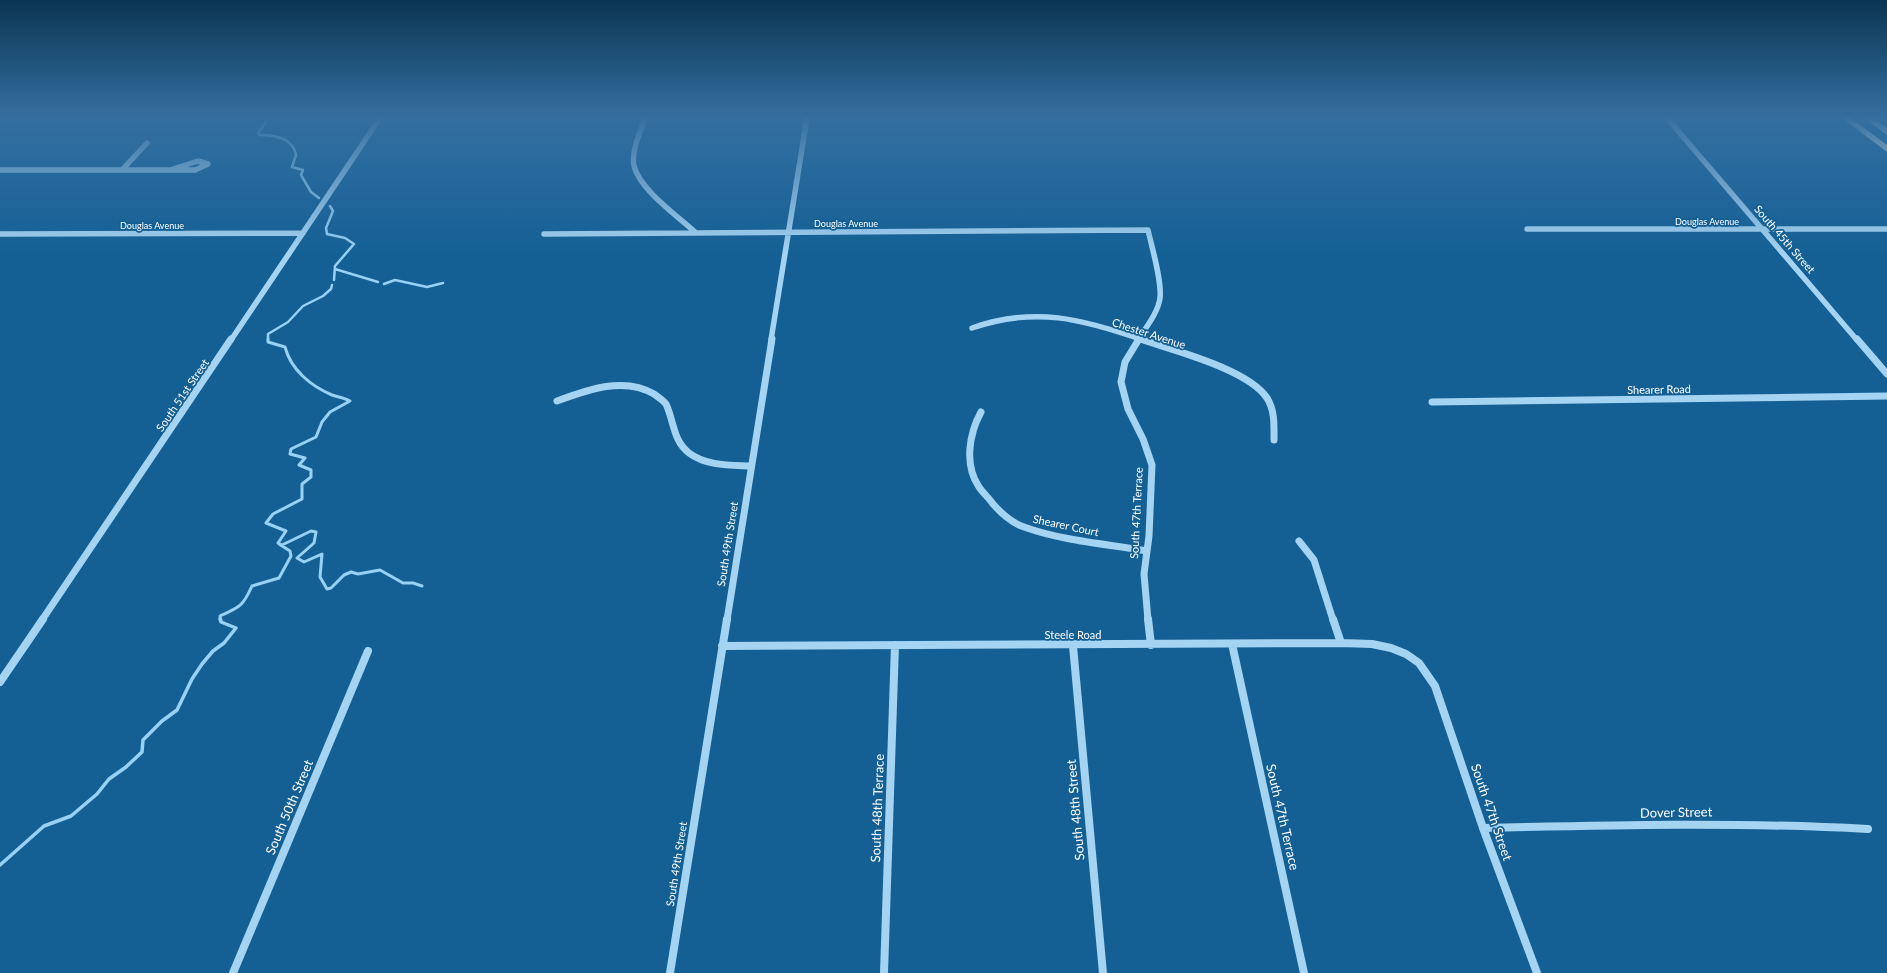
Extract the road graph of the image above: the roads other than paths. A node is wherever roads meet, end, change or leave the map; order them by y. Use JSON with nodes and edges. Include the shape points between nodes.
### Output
{"nodes":[{"id":1,"x":128,"y":163,"type":"edge"},
{"id":2,"x":188,"y":163,"type":"edge"},
{"id":3,"x":203,"y":163,"type":"edge"},
{"id":4,"x":350,"y":163,"type":"edge"},
{"id":5,"x":634,"y":163,"type":"edge"},
{"id":6,"x":800,"y":163,"type":"edge"},
{"id":7,"x":1706,"y":163,"type":"edge"},
{"id":8,"x":0,"y":170,"type":"edge"},
{"id":9,"x":122,"y":170,"type":"junction"},
{"id":10,"x":170,"y":170,"type":"junction"},
{"id":11,"x":1527,"y":228,"type":"dead end"},
{"id":12,"x":1887,"y":229,"type":"edge"},
{"id":13,"x":1148,"y":230,"type":"joint"},
{"id":14,"x":1763,"y":230,"type":"junction"},
{"id":15,"x":695,"y":232,"type":"junction"},
{"id":16,"x":789,"y":232,"type":"junction"},
{"id":17,"x":303,"y":233,"type":"junction"},
{"id":18,"x":0,"y":234,"type":"edge"},
{"id":19,"x":544,"y":234,"type":"dead end"},
{"id":20,"x":972,"y":328,"type":"dead end"},
{"id":21,"x":1138,"y":338,"type":"junction"},
{"id":22,"x":1887,"y":374,"type":"edge"},
{"id":23,"x":1887,"y":396,"type":"edge"},
{"id":24,"x":557,"y":401,"type":"dead end"},
{"id":25,"x":1432,"y":402,"type":"dead end"},
{"id":26,"x":981,"y":412,"type":"dead end"},
{"id":27,"x":1274,"y":440,"type":"dead end"},
{"id":28,"x":751,"y":466,"type":"junction"},
{"id":29,"x":1299,"y":541,"type":"dead end"},
{"id":30,"x":1147,"y":551,"type":"junction"},
{"id":31,"x":1341,"y":643,"type":"junction"},
{"id":32,"x":1232,"y":644,"type":"junction"},
{"id":33,"x":895,"y":645,"type":"junction"},
{"id":34,"x":1151,"y":645,"type":"junction"},
{"id":35,"x":722,"y":646,"type":"junction"},
{"id":36,"x":1073,"y":646,"type":"junction"},
{"id":37,"x":368,"y":651,"type":"dead end"},
{"id":38,"x":1419,"y":663,"type":"joint"},
{"id":39,"x":0,"y":682,"type":"edge"},
{"id":40,"x":1483,"y":828,"type":"junction"},
{"id":41,"x":1868,"y":829,"type":"dead end"},
{"id":42,"x":233,"y":973,"type":"edge"},
{"id":43,"x":670,"y":973,"type":"edge"},
{"id":44,"x":884,"y":973,"type":"edge"},
{"id":45,"x":1103,"y":973,"type":"edge"},
{"id":46,"x":1304,"y":973,"type":"edge"},
{"id":47,"x":1537,"y":973,"type":"edge"}],
"edges":[{"from":1,"to":9,"type":"street"},
{"from":2,"to":10,"type":"street"},
{"from":3,"to":10,"type":"street","via":[[208,164],[202,169]]},
{"from":4,"to":17,"type":"street","name":"South 51st Street"},
{"from":5,"to":15,"type":"street","via":[[644,185]]},
{"from":6,"to":16,"type":"street","name":"South 49th Street"},
{"from":7,"to":14,"type":"street","name":"South 45th Street"},
{"from":8,"to":9,"type":"street"},
{"from":9,"to":10,"type":"street"},
{"from":11,"to":14,"type":"street","name":"Douglas Avenue"},
{"from":12,"to":14,"type":"street","name":"Douglas Avenue"},
{"from":13,"to":16,"type":"street","name":"Douglas Avenue"},
{"from":13,"to":21,"type":"street","name":"South 47th Terrace","via":[[1160,298],[1156,310]]},
{"from":14,"to":22,"type":"street","name":"South 45th Street"},
{"from":15,"to":16,"type":"street","name":"Douglas Avenue"},
{"from":15,"to":19,"type":"street","name":"Douglas Avenue"},
{"from":16,"to":28,"type":"street","name":"South 49th Street"},
{"from":17,"to":18,"type":"street","name":"Douglas Avenue"},
{"from":17,"to":39,"type":"street","name":"South 51st Street"},
{"from":20,"to":21,"type":"street","name":"Chester Avenue","via":[[1013,316],[1048,316],[1066,318]]},
{"from":21,"to":27,"type":"street","name":"Chester Avenue","via":[[1220,367],[1251,383],[1262,392],[1269,403],[1274,418]]},
{"from":21,"to":30,"type":"street","name":"South 47th Terrace","via":[[1125,362],[1121,382],[1128,408],[1152,465]]},
{"from":23,"to":25,"type":"street","name":"Shearer Road"},
{"from":24,"to":28,"type":"street","via":[[583,391],[605,387],[631,385],[650,390],[666,403],[677,439],[687,451],[697,458],[711,462]]},
{"from":26,"to":30,"type":"street","name":"Shearer Court","via":[[974,426],[970,448],[971,470],[979,487],[1002,514],[1023,527],[1053,535]]},
{"from":28,"to":35,"type":"street","name":"South 49th Street"},
{"from":29,"to":31,"type":"street","via":[[1314,560]]},
{"from":30,"to":34,"type":"street","name":"South 47th Terrace","via":[[1144,574]]},
{"from":31,"to":32,"type":"street","name":"Steele Road"},
{"from":31,"to":38,"type":"street","name":"Steele Road","via":[[1372,644],[1391,648]]},
{"from":32,"to":34,"type":"street","name":"Steele Road"},
{"from":32,"to":46,"type":"street","name":"South 47th Terrace"},
{"from":33,"to":35,"type":"street","name":"Steele Road"},
{"from":33,"to":36,"type":"street","name":"Steele Road"},
{"from":33,"to":44,"type":"street","name":"South 48th Terrace"},
{"from":34,"to":36,"type":"street","name":"Steele Road"},
{"from":35,"to":43,"type":"street","name":"South 49th Street"},
{"from":36,"to":45,"type":"street","name":"South 48th Street"},
{"from":37,"to":42,"type":"street","name":"South 50th Street"},
{"from":38,"to":40,"type":"street","name":"South 47th Street","via":[[1436,686]]},
{"from":40,"to":41,"type":"street","name":"Dover Street","via":[[1686,824]]},
{"from":40,"to":47,"type":"street","name":"South 47th Street"}]}
